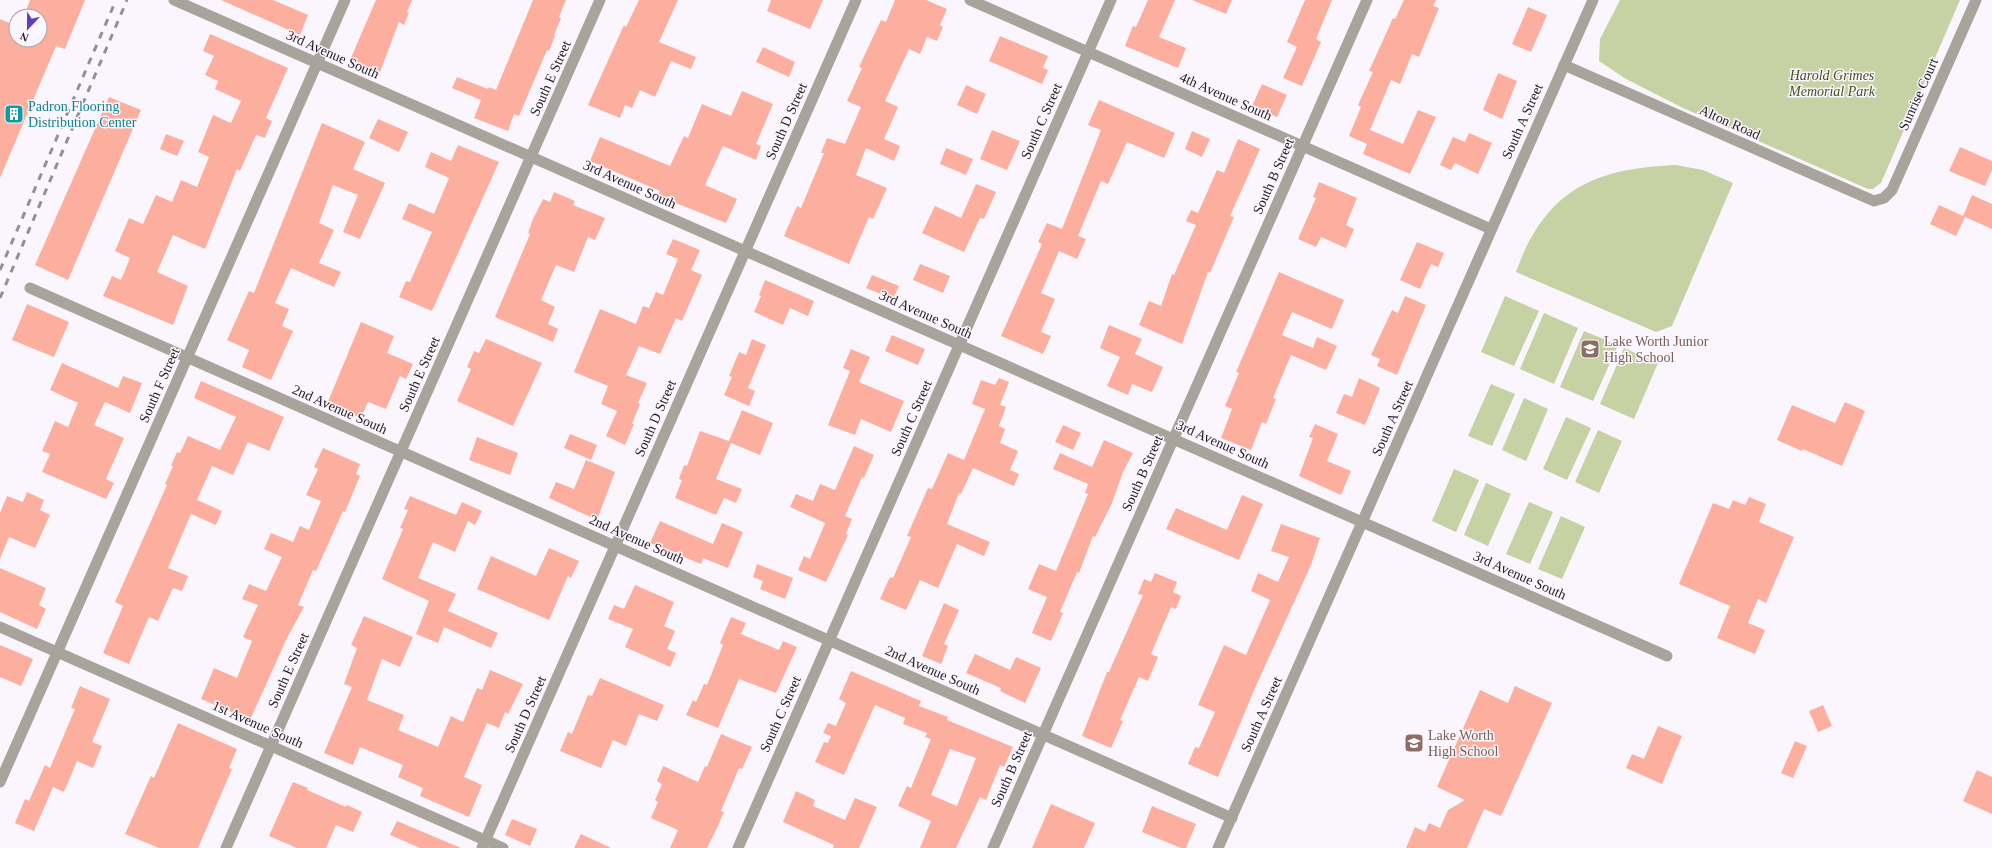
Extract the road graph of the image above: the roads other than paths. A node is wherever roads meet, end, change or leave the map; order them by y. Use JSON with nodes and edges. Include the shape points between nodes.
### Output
{"nodes":[{"id":1,"x":174,"y":0,"type":"edge"},
{"id":2,"x":345,"y":0,"type":"edge"},
{"id":3,"x":600,"y":0,"type":"edge"},
{"id":4,"x":856,"y":0,"type":"edge"},
{"id":5,"x":970,"y":0,"type":"edge"},
{"id":6,"x":1111,"y":0,"type":"edge"},
{"id":7,"x":1367,"y":0,"type":"edge"},
{"id":8,"x":1593,"y":0,"type":"edge"},
{"id":9,"x":1976,"y":0,"type":"edge"},
{"id":10,"x":1088,"y":52,"type":"junction"},
{"id":11,"x":317,"y":63,"type":"junction"},
{"id":12,"x":1564,"y":65,"type":"junction"},
{"id":13,"x":1302,"y":146,"type":"junction"},
{"id":14,"x":531,"y":157,"type":"junction"},
{"id":15,"x":1884,"y":198,"type":"joint"},
{"id":16,"x":1491,"y":229,"type":"junction"},
{"id":17,"x":745,"y":251,"type":"junction"},
{"id":18,"x":30,"y":288,"type":"dead end"},
{"id":19,"x":959,"y":345,"type":"junction"},
{"id":20,"x":187,"y":358,"type":"junction"},
{"id":21,"x":1173,"y":439,"type":"junction"},
{"id":22,"x":401,"y":452,"type":"junction"},
{"id":23,"x":1362,"y":522,"type":"junction"},
{"id":24,"x":615,"y":546,"type":"junction"},
{"id":25,"x":0,"y":627,"type":"edge"},
{"id":26,"x":829,"y":640,"type":"junction"},
{"id":27,"x":57,"y":652,"type":"junction"},
{"id":28,"x":1667,"y":656,"type":"dead end"},
{"id":29,"x":1043,"y":735,"type":"junction"},
{"id":30,"x":271,"y":746,"type":"junction"},
{"id":31,"x":0,"y":782,"type":"edge"},
{"id":32,"x":1232,"y":818,"type":"junction"},
{"id":33,"x":484,"y":844,"type":"edge"},
{"id":34,"x":226,"y":848,"type":"edge"},
{"id":35,"x":503,"y":848,"type":"edge"},
{"id":36,"x":738,"y":848,"type":"edge"},
{"id":37,"x":993,"y":848,"type":"edge"},
{"id":38,"x":1218,"y":848,"type":"edge"}],
"edges":[{"from":1,"to":11,"type":"street","name":"3rd Avenue South"},
{"from":2,"to":11,"type":"street","name":"South F Street"},
{"from":3,"to":14,"type":"street","name":"South E Street"},
{"from":4,"to":17,"type":"street","name":"South D Street"},
{"from":5,"to":10,"type":"street","name":"4th Avenue South"},
{"from":6,"to":10,"type":"street","name":"South C Street"},
{"from":7,"to":13,"type":"street","name":"South B Street"},
{"from":8,"to":12,"type":"street","name":"South A Street"},
{"from":9,"to":15,"type":"street","name":"Sunrise Court","via":[[1892,190]]},
{"from":10,"to":13,"type":"street","name":"4th Avenue South"},
{"from":10,"to":19,"type":"street","name":"South C Street"},
{"from":11,"to":14,"type":"street","name":"3rd Avenue South"},
{"from":11,"to":20,"type":"street","name":"South F Street"},
{"from":12,"to":15,"type":"street","name":"Alton Road","via":[[1874,201]]},
{"from":12,"to":16,"type":"street","name":"South A Street"},
{"from":13,"to":16,"type":"street","name":"4th Avenue South"},
{"from":13,"to":21,"type":"street","name":"South B Street"},
{"from":14,"to":17,"type":"street","name":"3rd Avenue South"},
{"from":14,"to":22,"type":"street","name":"South E Street"},
{"from":16,"to":23,"type":"street","name":"South A Street"},
{"from":17,"to":19,"type":"street","name":"3rd Avenue South"},
{"from":17,"to":24,"type":"street","name":"South D Street"},
{"from":18,"to":20,"type":"street","name":"2nd Avenue South"},
{"from":19,"to":21,"type":"street","name":"3rd Avenue South"},
{"from":19,"to":26,"type":"street","name":"South C Street"},
{"from":20,"to":22,"type":"street","name":"2nd Avenue South"},
{"from":20,"to":27,"type":"street","name":"South F Street"},
{"from":21,"to":23,"type":"street","name":"3rd Avenue South"},
{"from":21,"to":29,"type":"street","name":"South B Street"},
{"from":22,"to":24,"type":"street","name":"2nd Avenue South"},
{"from":22,"to":30,"type":"street","name":"South E Street"},
{"from":23,"to":28,"type":"street","name":"3rd Avenue South"},
{"from":23,"to":32,"type":"street","name":"South A Street"},
{"from":24,"to":26,"type":"street","name":"2nd Avenue South"},
{"from":24,"to":33,"type":"street","name":"South D Street"},
{"from":25,"to":27,"type":"street","name":"1st Avenue South"},
{"from":26,"to":29,"type":"street","name":"2nd Avenue South"},
{"from":26,"to":36,"type":"street","name":"South C Street"},
{"from":27,"to":30,"type":"street","name":"1st Avenue South"},
{"from":27,"to":31,"type":"street","name":"South F Street"},
{"from":29,"to":32,"type":"street","name":"2nd Avenue South"},
{"from":29,"to":37,"type":"street","name":"South B Street"},
{"from":30,"to":33,"type":"street","name":"1st Avenue South"},
{"from":30,"to":34,"type":"street","name":"South E Street"},
{"from":32,"to":38,"type":"street","name":"South A Street"},
{"from":33,"to":35,"type":"street","name":"1st Avenue South"}]}
